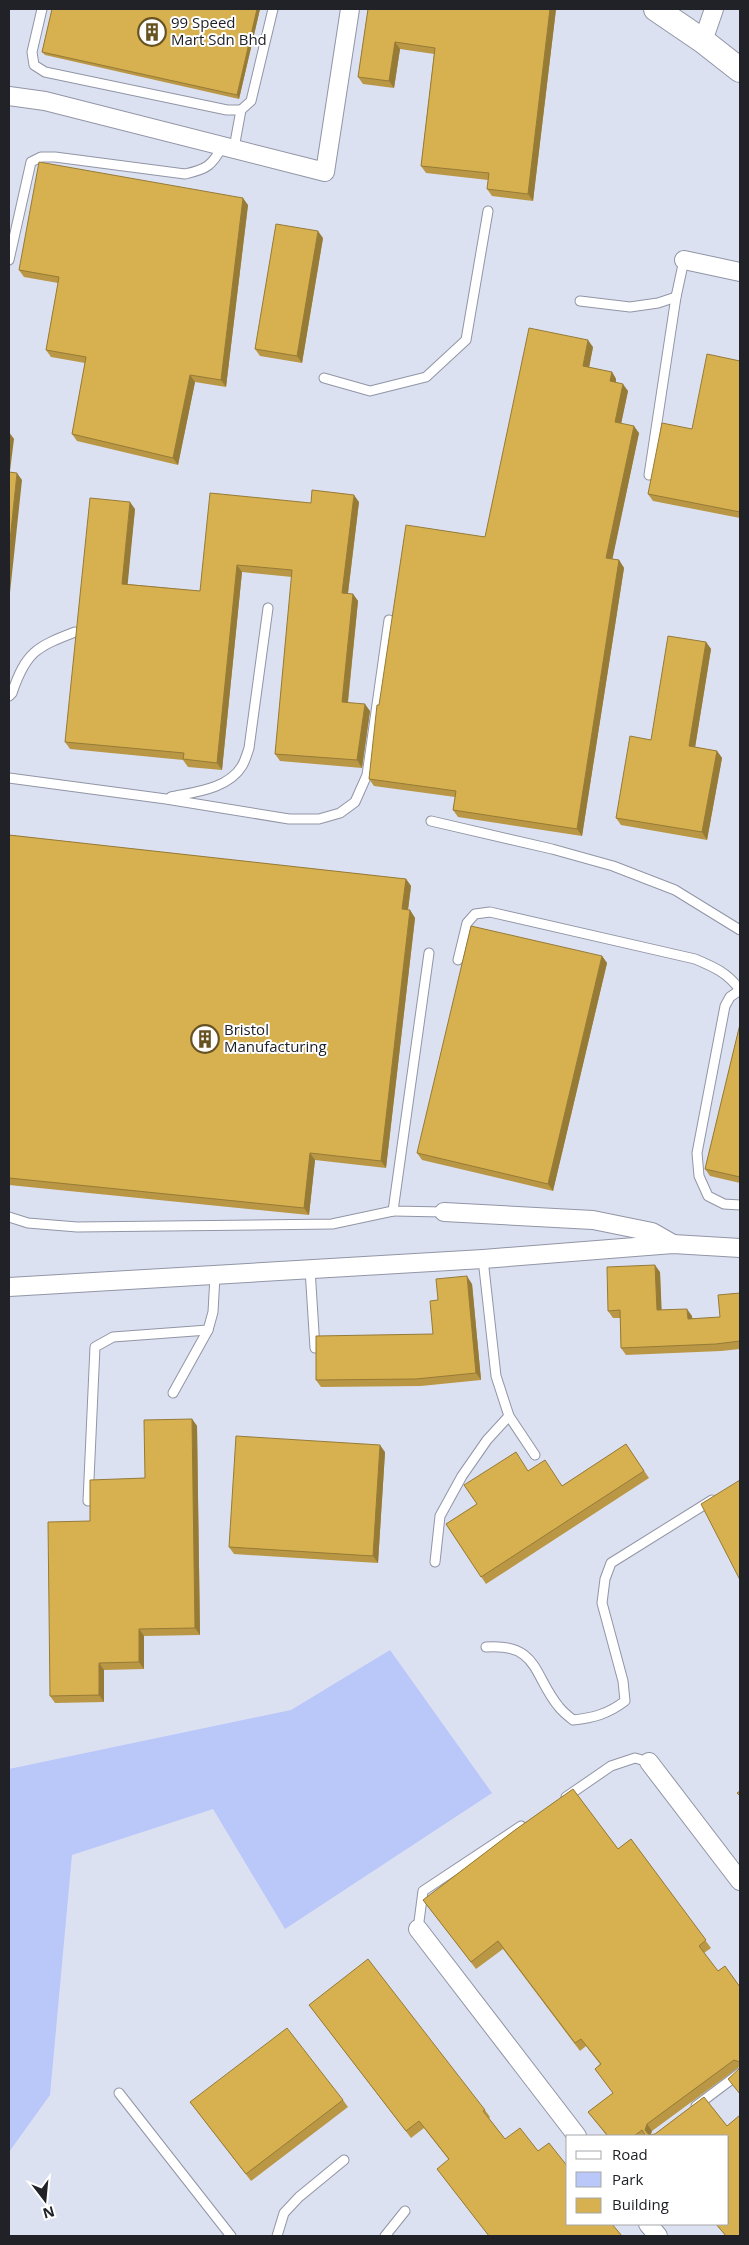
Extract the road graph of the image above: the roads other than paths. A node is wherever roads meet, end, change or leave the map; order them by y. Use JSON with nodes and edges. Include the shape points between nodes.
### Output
{"nodes":[{"id":1,"x":42,"y":9,"type":"edge"},
{"id":2,"x":273,"y":9,"type":"edge"},
{"id":3,"x":350,"y":9,"type":"edge"},
{"id":4,"x":656,"y":9,"type":"edge"},
{"id":5,"x":714,"y":9,"type":"edge"},
{"id":6,"x":703,"y":41,"type":"junction"},
{"id":7,"x":740,"y":70,"type":"edge"},
{"id":8,"x":9,"y":96,"type":"edge"},
{"id":9,"x":241,"y":110,"type":"junction"},
{"id":10,"x":228,"y":147,"type":"junction"},
{"id":11,"x":488,"y":211,"type":"dead end"},
{"id":12,"x":9,"y":260,"type":"edge"},
{"id":13,"x":684,"y":260,"type":"joint"},
{"id":14,"x":740,"y":272,"type":"edge"},
{"id":15,"x":676,"y":297,"type":"junction"},
{"id":16,"x":580,"y":301,"type":"dead end"},
{"id":17,"x":324,"y":378,"type":"dead end"},
{"id":18,"x":648,"y":475,"type":"dead end"},
{"id":19,"x":268,"y":608,"type":"dead end"},
{"id":20,"x":389,"y":620,"type":"dead end"},
{"id":21,"x":75,"y":632,"type":"edge"},
{"id":22,"x":9,"y":696,"type":"edge"},
{"id":23,"x":9,"y":778,"type":"edge"},
{"id":24,"x":166,"y":798,"type":"junction"},
{"id":25,"x":431,"y":821,"type":"dead end"},
{"id":26,"x":740,"y":930,"type":"edge"},
{"id":27,"x":429,"y":953,"type":"dead end"},
{"id":28,"x":458,"y":960,"type":"dead end"},
{"id":29,"x":740,"y":990,"type":"edge"},
{"id":30,"x":740,"y":1205,"type":"edge"},
{"id":31,"x":393,"y":1210,"type":"junction"},
{"id":32,"x":444,"y":1212,"type":"joint"},
{"id":33,"x":9,"y":1217,"type":"edge"},
{"id":34,"x":673,"y":1244,"type":"junction"},
{"id":35,"x":740,"y":1248,"type":"edge"},
{"id":36,"x":484,"y":1259,"type":"junction"},
{"id":37,"x":310,"y":1269,"type":"junction"},
{"id":38,"x":214,"y":1276,"type":"junction"},
{"id":39,"x":9,"y":1287,"type":"edge"},
{"id":40,"x":208,"y":1330,"type":"junction"},
{"id":41,"x":315,"y":1348,"type":"edge"},
{"id":42,"x":173,"y":1393,"type":"dead end"},
{"id":43,"x":509,"y":1416,"type":"junction"},
{"id":44,"x":535,"y":1455,"type":"dead end"},
{"id":45,"x":724,"y":1493,"type":"edge"},
{"id":46,"x":88,"y":1501,"type":"edge"},
{"id":47,"x":435,"y":1562,"type":"dead end"},
{"id":48,"x":486,"y":1647,"type":"dead end"},
{"id":49,"x":649,"y":1762,"type":"joint"},
{"id":50,"x":554,"y":1804,"type":"edge"},
{"id":51,"x":530,"y":1820,"type":"edge"},
{"id":52,"x":740,"y":1881,"type":"edge"},
{"id":53,"x":418,"y":1929,"type":"joint"},
{"id":54,"x":740,"y":2073,"type":"edge"},
{"id":55,"x":119,"y":2092,"type":"dead end"},
{"id":56,"x":687,"y":2113,"type":"edge"},
{"id":57,"x":576,"y":2135,"type":"edge"},
{"id":58,"x":344,"y":2160,"type":"dead end"},
{"id":59,"x":405,"y":2212,"type":"dead end"},
{"id":60,"x":649,"y":2225,"type":"edge"},
{"id":61,"x":231,"y":2236,"type":"edge"},
{"id":62,"x":277,"y":2236,"type":"edge"},
{"id":63,"x":385,"y":2236,"type":"edge"},
{"id":64,"x":658,"y":2236,"type":"edge"}],
"edges":[{"from":1,"to":9,"type":"lane","via":[[32,52],[34,65],[45,72],[227,110]]},
{"from":2,"to":9,"type":"lane","via":[[251,101]]},
{"from":3,"to":10,"type":"street","via":[[325,172]]},
{"from":4,"to":6,"type":"street"},
{"from":5,"to":6,"type":"street"},
{"from":6,"to":7,"type":"street"},
{"from":8,"to":10,"type":"street","via":[[45,101]]},
{"from":9,"to":10,"type":"lane"},
{"from":10,"to":12,"type":"lane","via":[[204,170],[185,174],[56,158],[41,157],[31,162]]},
{"from":11,"to":17,"type":"lane","via":[[466,340],[426,377],[370,390]]},
{"from":13,"to":14,"type":"street"},
{"from":13,"to":15,"type":"lane"},
{"from":15,"to":16,"type":"lane","via":[[630,307]]},
{"from":15,"to":18,"type":"lane"},
{"from":19,"to":24,"type":"lane","via":[[249,748],[241,767],[227,781],[205,790]]},
{"from":20,"to":24,"type":"lane","via":[[367,775],[355,802],[340,813],[319,819],[289,819]]},
{"from":21,"to":22,"type":"lane","via":[[38,648],[24,663]]},
{"from":23,"to":24,"type":"lane"},
{"from":25,"to":26,"type":"lane","via":[[613,866],[675,890]]},
{"from":27,"to":31,"type":"lane"},
{"from":28,"to":29,"type":"lane","via":[[467,923],[475,914],[490,912],[695,959],[717,968]]},
{"from":29,"to":30,"type":"lane","via":[[730,997],[725,1006],[697,1153],[699,1176],[708,1196],[724,1204]]},
{"from":31,"to":32,"type":"lane"},
{"from":31,"to":33,"type":"lane","via":[[332,1224],[77,1227],[28,1223]]},
{"from":32,"to":34,"type":"street","via":[[593,1220],[652,1232]]},
{"from":34,"to":35,"type":"street"},
{"from":34,"to":36,"type":"street"},
{"from":36,"to":37,"type":"street"},
{"from":36,"to":43,"type":"lane","via":[[496,1376]]},
{"from":37,"to":38,"type":"street"},
{"from":37,"to":41,"type":"lane"},
{"from":38,"to":39,"type":"street"},
{"from":38,"to":40,"type":"lane","via":[[213,1312]]},
{"from":40,"to":42,"type":"lane"},
{"from":40,"to":46,"type":"lane","via":[[114,1337],[95,1347]]},
{"from":43,"to":44,"type":"lane"},
{"from":43,"to":47,"type":"lane","via":[[487,1440],[462,1476],[440,1516]]},
{"from":45,"to":48,"type":"lane","via":[[611,1563],[602,1602],[623,1681],[625,1701],[612,1711],[593,1718],[573,1720],[558,1706],[526,1657],[502,1646]]},
{"from":49,"to":50,"type":"lane","via":[[635,1758],[611,1766]]},
{"from":49,"to":52,"type":"street"},
{"from":51,"to":53,"type":"lane","via":[[423,1891]]},
{"from":53,"to":57,"type":"street"},
{"from":54,"to":56,"type":"lane"},
{"from":55,"to":61,"type":"lane"},
{"from":58,"to":62,"type":"lane","via":[[284,2213]]},
{"from":59,"to":63,"type":"lane"},
{"from":60,"to":64,"type":"street"}]}
